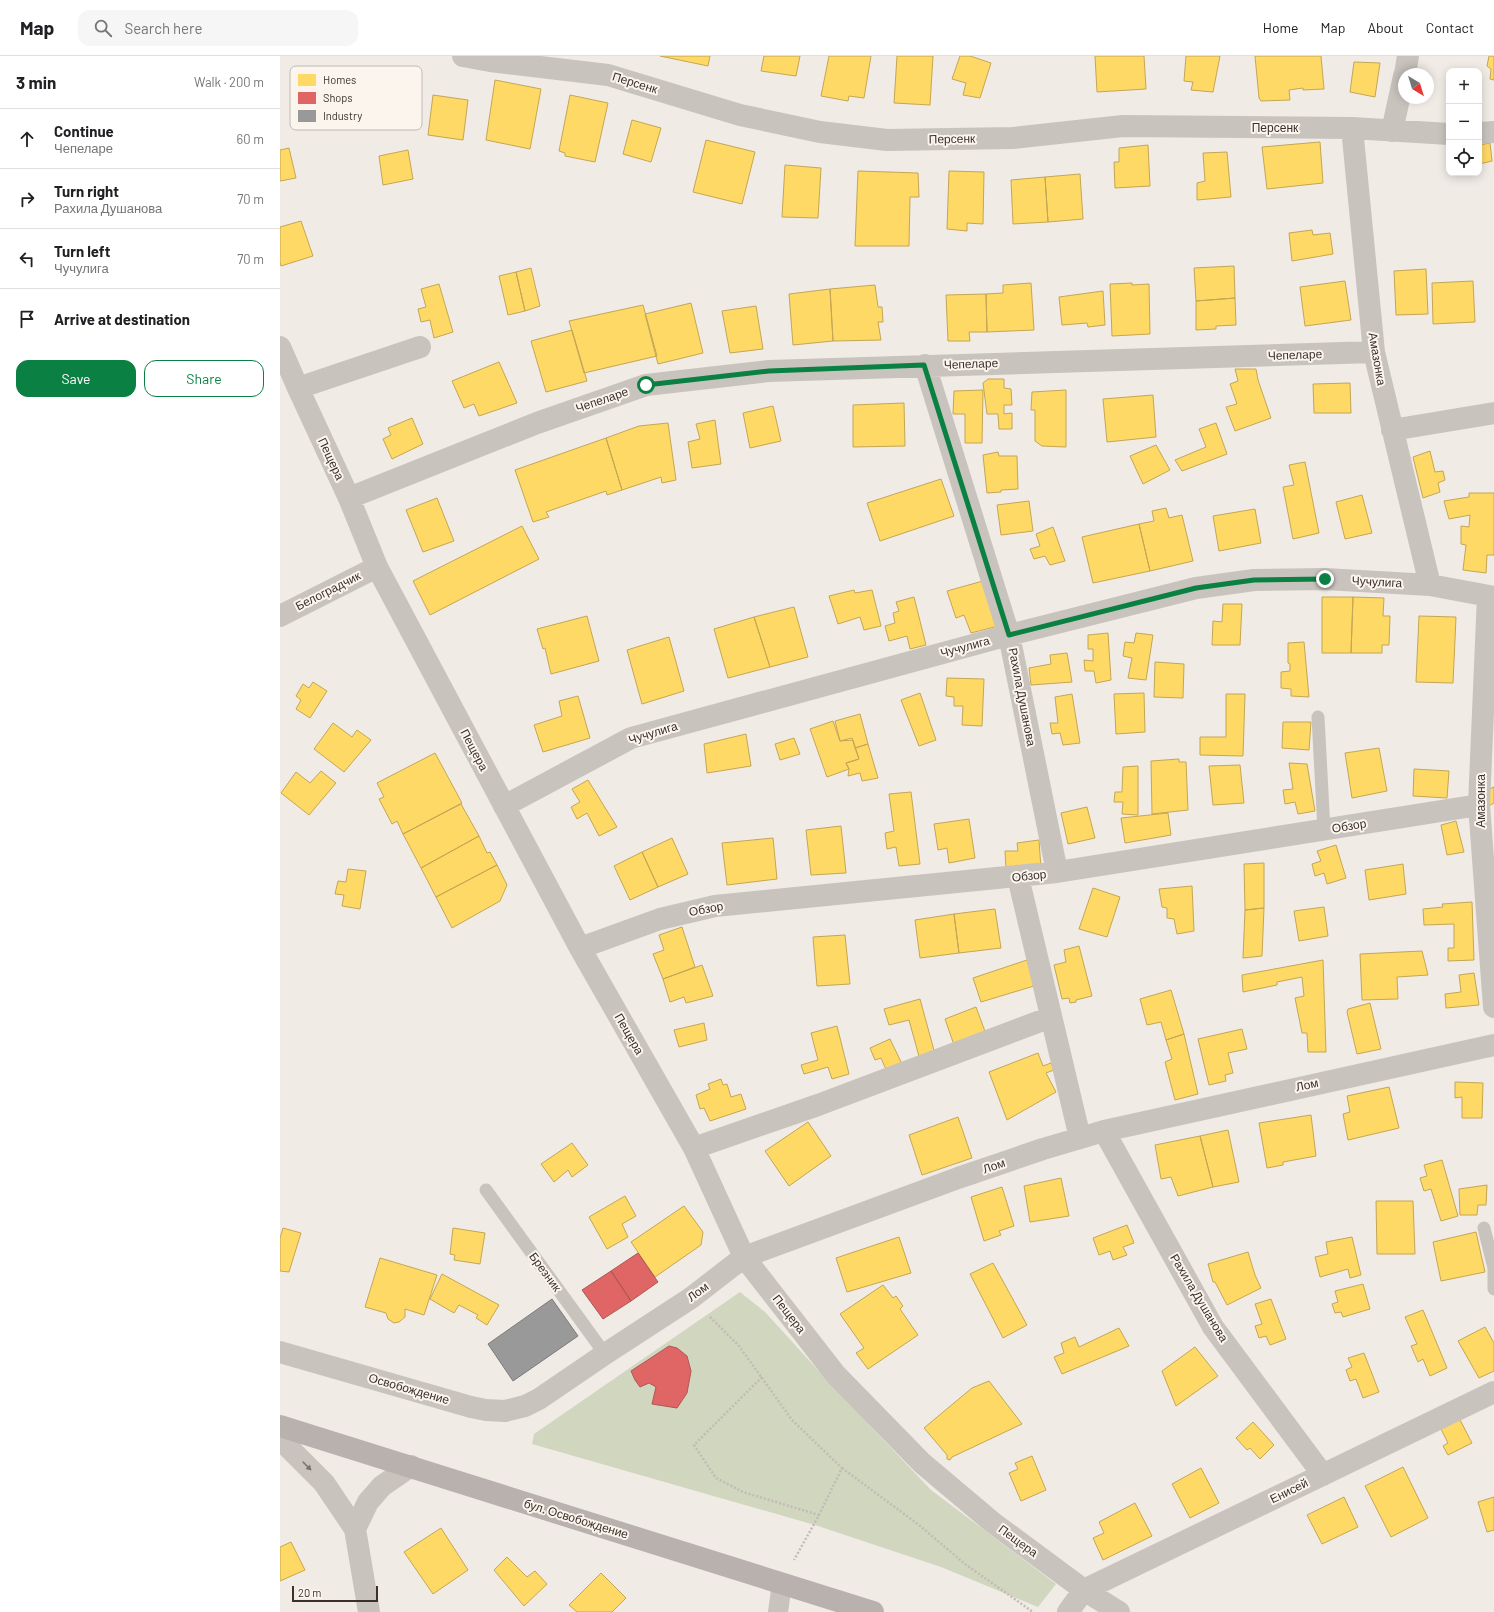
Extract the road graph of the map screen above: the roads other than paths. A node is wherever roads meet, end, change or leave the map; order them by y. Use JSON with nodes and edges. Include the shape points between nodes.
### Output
{"nodes":[{"id":1,"x":463,"y":56,"type":"edge"},
{"id":2,"x":1408,"y":56,"type":"edge"},
{"id":3,"x":1405,"y":68,"type":"edge"},
{"id":4,"x":1398,"y":103,"type":"edge"},
{"id":5,"x":1352,"y":128,"type":"junction"},
{"id":6,"x":1392,"y":131,"type":"junction"},
{"id":7,"x":1494,"y":132,"type":"edge"},
{"id":8,"x":1482,"y":133,"type":"edge"},
{"id":9,"x":1446,"y":134,"type":"edge"},
{"id":10,"x":280,"y":347,"type":"edge"},
{"id":11,"x":420,"y":347,"type":"dead end"},
{"id":12,"x":1374,"y":352,"type":"junction"},
{"id":13,"x":924,"y":365,"type":"junction"},
{"id":14,"x":298,"y":388,"type":"junction"},
{"id":15,"x":1494,"y":413,"type":"edge"},
{"id":16,"x":1392,"y":430,"type":"junction"},
{"id":17,"x":349,"y":498,"type":"junction"},
{"id":18,"x":377,"y":566,"type":"junction"},
{"id":19,"x":1430,"y":585,"type":"junction"},
{"id":20,"x":1491,"y":596,"type":"edge"},
{"id":21,"x":280,"y":616,"type":"edge"},
{"id":22,"x":1009,"y":635,"type":"junction"},
{"id":23,"x":1318,"y":717,"type":"dead end"},
{"id":24,"x":504,"y":806,"type":"junction"},
{"id":25,"x":1484,"y":809,"type":"edge"},
{"id":26,"x":1324,"y":830,"type":"junction"},
{"id":27,"x":1057,"y":872,"type":"junction"},
{"id":28,"x":1018,"y":877,"type":"junction"},
{"id":29,"x":1489,"y":885,"type":"edge"},
{"id":30,"x":580,"y":948,"type":"junction"},
{"id":31,"x":1494,"y":1007,"type":"edge"},
{"id":32,"x":1051,"y":1017,"type":"junction"},
{"id":33,"x":1494,"y":1045,"type":"edge"},
{"id":34,"x":1104,"y":1131,"type":"junction"},
{"id":35,"x":1080,"y":1138,"type":"junction"},
{"id":36,"x":694,"y":1148,"type":"junction"},
{"id":37,"x":486,"y":1190,"type":"dead end"},
{"id":38,"x":1484,"y":1228,"type":"dead end"},
{"id":39,"x":744,"y":1257,"type":"junction"},
{"id":40,"x":1494,"y":1289,"type":"edge"},
{"id":41,"x":280,"y":1352,"type":"edge"},
{"id":42,"x":605,"y":1354,"type":"junction"},
{"id":43,"x":1494,"y":1392,"type":"edge"},
{"id":44,"x":539,"y":1399,"type":"joint"},
{"id":45,"x":280,"y":1426,"type":"edge"},
{"id":46,"x":280,"y":1439,"type":"edge"},
{"id":47,"x":411,"y":1466,"type":"junction"},
{"id":48,"x":1323,"y":1475,"type":"junction"},
{"id":49,"x":355,"y":1528,"type":"junction"},
{"id":50,"x":782,"y":1583,"type":"junction"},
{"id":51,"x":1084,"y":1590,"type":"junction"},
{"id":52,"x":369,"y":1612,"type":"edge"},
{"id":53,"x":778,"y":1612,"type":"edge"},
{"id":54,"x":873,"y":1612,"type":"edge"},
{"id":55,"x":1068,"y":1612,"type":"edge"},
{"id":56,"x":1092,"y":1612,"type":"edge"},
{"id":57,"x":1119,"y":1612,"type":"edge"}],
"edges":[{"from":1,"to":5,"type":"street","name":"Персенк","via":[[608,75],[740,115],[820,132],[887,140],[1013,138],[1122,126]]},
{"from":2,"to":3,"type":"street"},
{"from":4,"to":6,"type":"street"},
{"from":5,"to":6,"type":"street","name":"Персенк"},
{"from":5,"to":12,"type":"street","name":"Амазонка"},
{"from":6,"to":9,"type":"street","name":"Персенк"},
{"from":7,"to":8,"type":"street"},
{"from":10,"to":14,"type":"street","name":"Пещера"},
{"from":11,"to":14,"type":"street"},
{"from":12,"to":13,"type":"street","name":"Чепеларе"},
{"from":12,"to":16,"type":"street","name":"Амазонка"},
{"from":13,"to":17,"type":"street","name":"Чепеларе","via":[[769,371],[646,385],[537,423]]},
{"from":13,"to":22,"type":"street","name":"Рахила Душанова"},
{"from":14,"to":17,"type":"street","name":"Пещера"},
{"from":15,"to":16,"type":"street"},
{"from":16,"to":19,"type":"street","name":"Амазонка"},
{"from":17,"to":18,"type":"street","name":"Пещера"},
{"from":18,"to":21,"type":"street","name":"Белоградчик"},
{"from":18,"to":24,"type":"street","name":"Пещера"},
{"from":19,"to":20,"type":"street","name":"Чучулига"},
{"from":19,"to":22,"type":"street","name":"Чучулига","via":[[1325,579],[1254,580],[1196,588]]},
{"from":20,"to":25,"type":"street","name":"Амазонка"},
{"from":22,"to":24,"type":"street","name":"Чучулига","via":[[631,738]]},
{"from":22,"to":27,"type":"street","name":"Рахила Душанова"},
{"from":23,"to":26,"type":"lane"},
{"from":24,"to":30,"type":"street","name":"Пещера"},
{"from":25,"to":26,"type":"street","name":"Обзор"},
{"from":25,"to":29,"type":"street","name":"Амазонка"},
{"from":26,"to":27,"type":"street","name":"Обзор"},
{"from":27,"to":28,"type":"street","name":"Обзор"},
{"from":28,"to":30,"type":"street","name":"Обзор","via":[[715,906],[648,923]]},
{"from":28,"to":32,"type":"street"},
{"from":29,"to":31,"type":"street","name":"Амазонка"},
{"from":30,"to":36,"type":"street","name":"Пещера"},
{"from":32,"to":35,"type":"street"},
{"from":32,"to":36,"type":"street","via":[[818,1105]]},
{"from":33,"to":34,"type":"street","name":"Лом"},
{"from":34,"to":35,"type":"street","name":"Лом"},
{"from":34,"to":48,"type":"street","name":"Рахила Душанова","via":[[1213,1327]]},
{"from":35,"to":39,"type":"street","name":"Лом","via":[[958,1178]]},
{"from":36,"to":39,"type":"street","name":"Пещера"},
{"from":37,"to":42,"type":"lane","name":"Брезник"},
{"from":38,"to":40,"type":"lane","via":[[1494,1268]]},
{"from":39,"to":42,"type":"street","name":"Лом","via":[[691,1298]]},
{"from":39,"to":51,"type":"street","name":"Пещера","via":[[836,1375],[922,1463],[992,1522]]},
{"from":41,"to":44,"type":"street","name":"Освобождение","via":[[486,1410],[506,1411]]},
{"from":42,"to":44,"type":"street","name":"Лом"},
{"from":43,"to":48,"type":"street","name":"Енисей"},
{"from":45,"to":47,"type":"main road","name":"бул. Освобождение"},
{"from":46,"to":49,"type":"street","one_way":true,"via":[[324,1483]]},
{"from":47,"to":49,"type":"street","via":[[382,1486],[368,1502]]},
{"from":47,"to":50,"type":"main road","name":"бул. Освобождение"},
{"from":48,"to":51,"type":"street","name":"Енисей"},
{"from":49,"to":52,"type":"street"},
{"from":50,"to":53,"type":"street"},
{"from":50,"to":54,"type":"main road","name":"бул. Освобождение"},
{"from":51,"to":55,"type":"street"},
{"from":51,"to":56,"type":"street"},
{"from":51,"to":57,"type":"street","name":"Пещера"}]}
